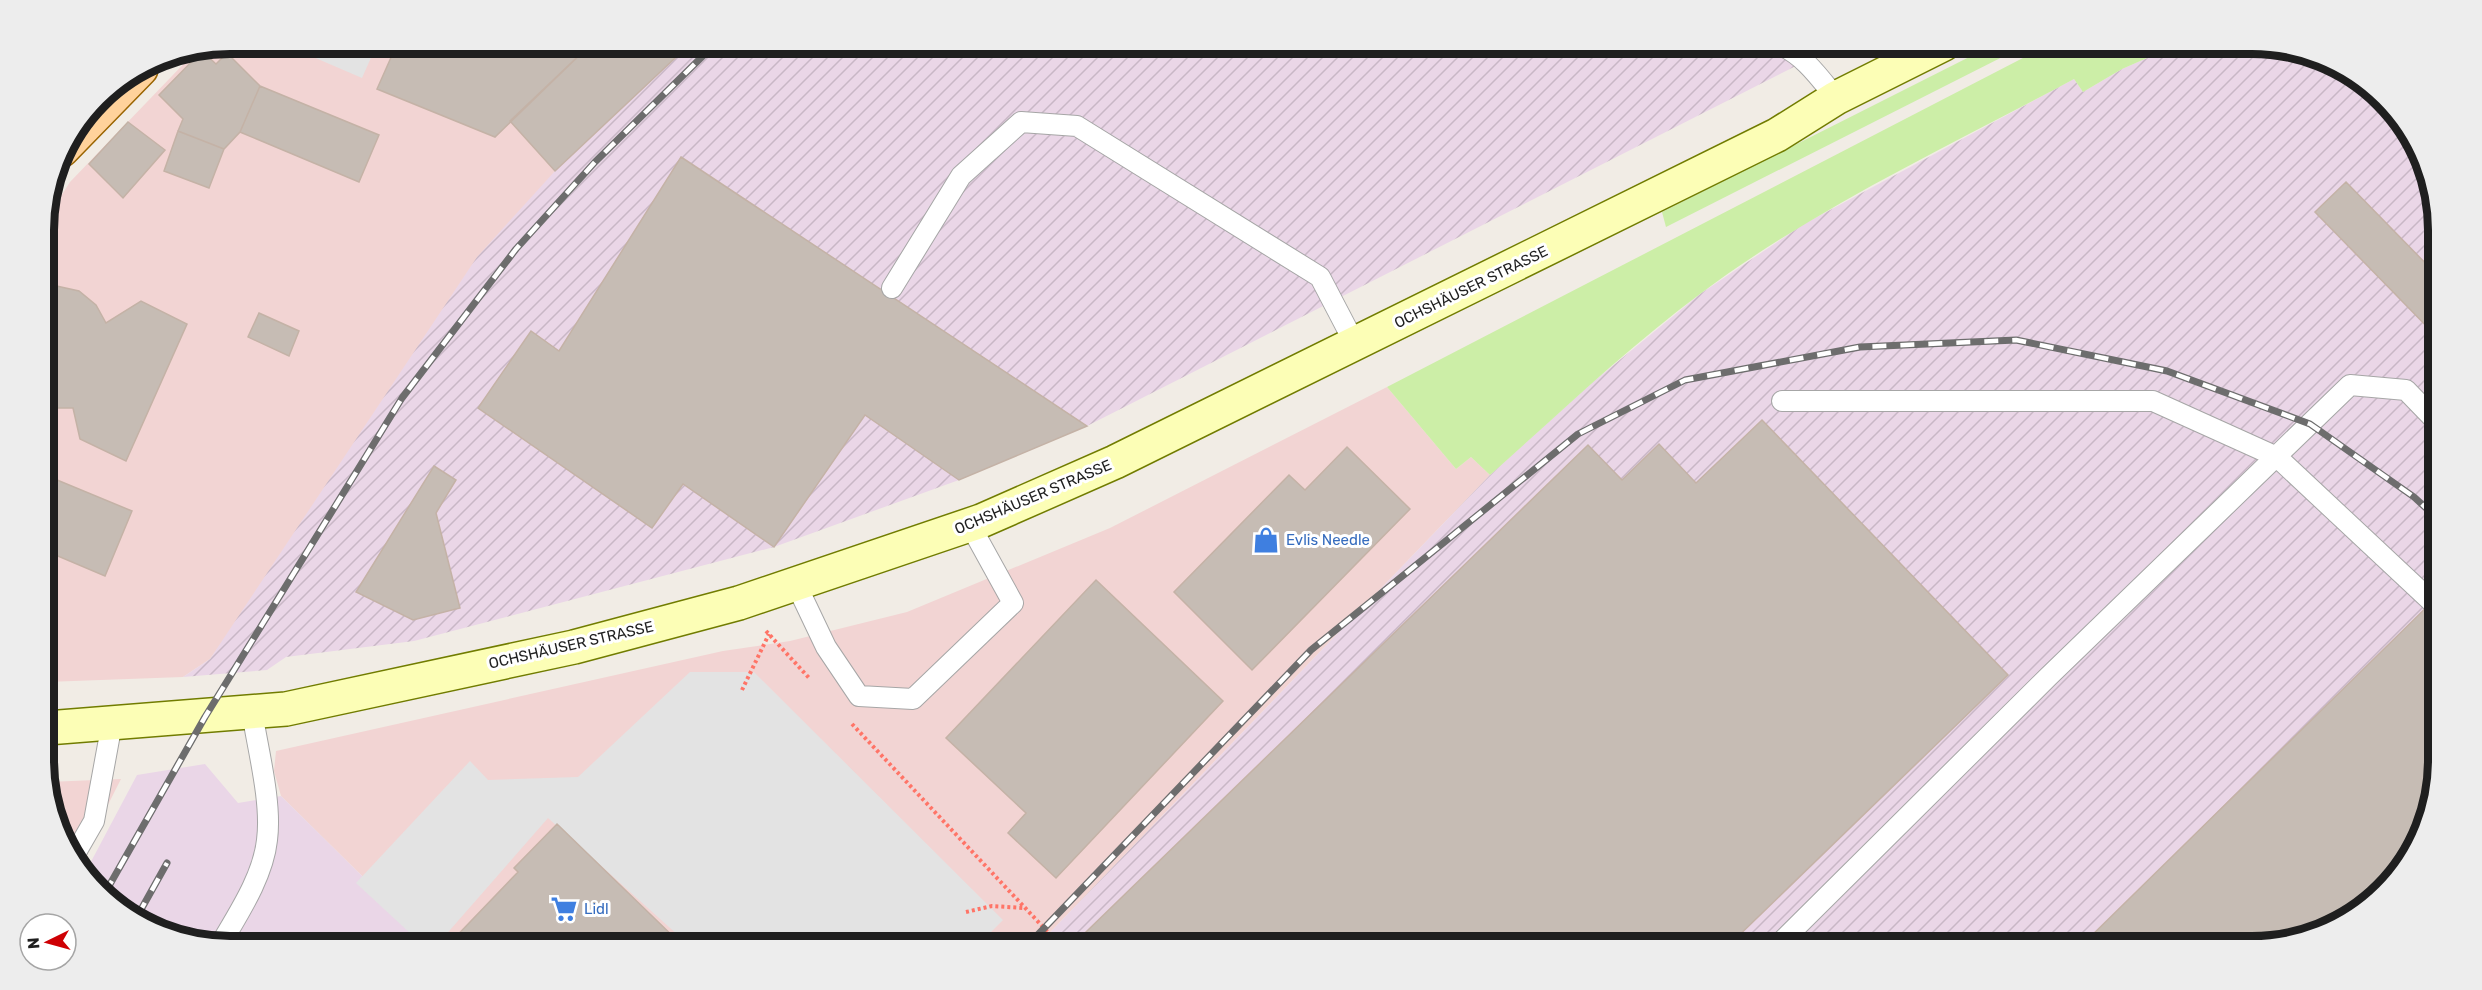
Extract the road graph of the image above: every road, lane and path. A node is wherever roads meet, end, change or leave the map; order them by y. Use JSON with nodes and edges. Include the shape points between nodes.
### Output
{"nodes":[{"id":1,"x":1797,"y":54,"type":"edge"},
{"id":2,"x":1924,"y":54,"type":"edge"},
{"id":3,"x":1836,"y":98,"type":"junction"},
{"id":4,"x":892,"y":288,"type":"dead end"},
{"id":5,"x":1355,"y":344,"type":"junction"},
{"id":6,"x":1782,"y":402,"type":"dead end"},
{"id":7,"x":2428,"y":412,"type":"edge"},
{"id":8,"x":2277,"y":457,"type":"junction"},
{"id":9,"x":970,"y":525,"type":"junction"},
{"id":10,"x":796,"y":584,"type":"junction"},
{"id":11,"x":2428,"y":598,"type":"edge"},
{"id":12,"x":739,"y":603,"type":"junction"},
{"id":13,"x":769,"y":634,"type":"junction"},
{"id":14,"x":817,"y":685,"type":"dead end"},
{"id":15,"x":742,"y":690,"type":"dead end"},
{"id":16,"x":252,"y":712,"type":"junction"},
{"id":17,"x":848,"y":720,"type":"dead end"},
{"id":18,"x":112,"y":723,"type":"junction"},
{"id":19,"x":54,"y":727,"type":"edge"},
{"id":20,"x":78,"y":848,"type":"edge"},
{"id":21,"x":1024,"y":908,"type":"junction"},
{"id":22,"x":966,"y":912,"type":"dead end"},
{"id":23,"x":225,"y":936,"type":"edge"},
{"id":24,"x":1051,"y":936,"type":"edge"},
{"id":25,"x":1787,"y":936,"type":"edge"}],
"edges":[{"from":1,"to":3,"type":"lane"},
{"from":2,"to":3,"type":"street","name":"OCHSHÄUSER STRASSE"},
{"from":3,"to":5,"type":"street","name":"OCHSHÄUSER STRASSE","via":[[1777,135]]},
{"from":4,"to":5,"type":"lane","via":[[961,176],[1021,122],[1077,126],[1320,277]]},
{"from":5,"to":9,"type":"street","name":"OCHSHÄUSER STRASSE","via":[[1115,462]]},
{"from":6,"to":8,"type":"lane","via":[[2153,401]]},
{"from":7,"to":8,"type":"lane","via":[[2406,390],[2350,385]]},
{"from":8,"to":11,"type":"lane"},
{"from":8,"to":25,"type":"lane"},
{"from":9,"to":10,"type":"street","name":"OCHSHÄUSER STRASSE"},
{"from":9,"to":10,"type":"lane","via":[[1013,603],[913,699],[859,696],[826,647]]},
{"from":10,"to":12,"type":"street","name":"OCHSHÄUSER STRASSE"},
{"from":12,"to":13,"type":"path"},
{"from":12,"to":16,"type":"street","name":"OCHSHÄUSER STRASSE","via":[[574,647],[286,709]]},
{"from":13,"to":14,"type":"path"},
{"from":13,"to":15,"type":"path"},
{"from":16,"to":18,"type":"street","name":"OCHSHÄUSER STRASSE"},
{"from":16,"to":23,"type":"lane","via":[[268,818],[267,842],[252,890]]},
{"from":17,"to":21,"type":"path"},
{"from":18,"to":19,"type":"street","name":"OCHSHÄUSER STRASSE"},
{"from":18,"to":20,"type":"lane","via":[[94,821]]},
{"from":21,"to":22,"type":"path","via":[[992,906]]},
{"from":21,"to":24,"type":"path"}]}
